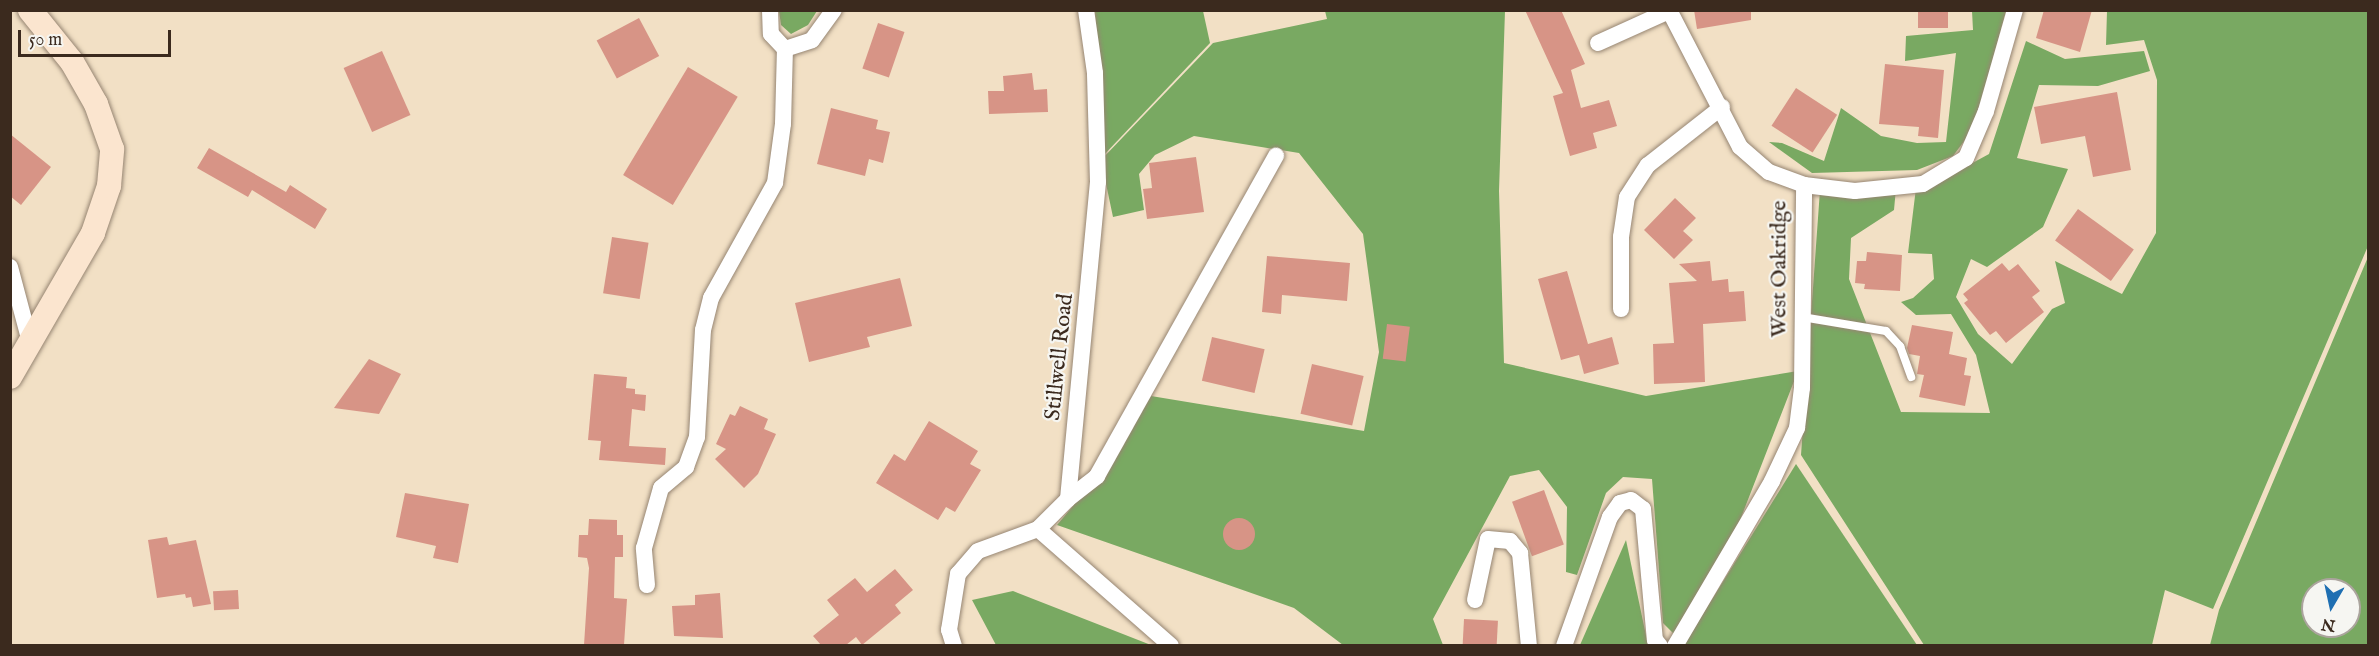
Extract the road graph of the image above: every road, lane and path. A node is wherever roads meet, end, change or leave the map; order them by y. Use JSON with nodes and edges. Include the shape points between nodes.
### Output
{"nodes":[{"id":1,"x":30,"y":10,"type":"edge"},
{"id":2,"x":770,"y":10,"type":"edge"},
{"id":3,"x":834,"y":10,"type":"edge"},
{"id":4,"x":1086,"y":10,"type":"edge"},
{"id":5,"x":2015,"y":10,"type":"edge"},
{"id":6,"x":1669,"y":11,"type":"edge"},
{"id":7,"x":1598,"y":42,"type":"dead end"},
{"id":8,"x":785,"y":49,"type":"junction"},
{"id":9,"x":1722,"y":107,"type":"junction"},
{"id":10,"x":1276,"y":156,"type":"dead end"},
{"id":11,"x":1804,"y":185,"type":"junction"},
{"id":12,"x":10,"y":267,"type":"edge"},
{"id":13,"x":1621,"y":309,"type":"dead end"},
{"id":14,"x":1802,"y":316,"type":"junction"},
{"id":15,"x":31,"y":346,"type":"junction"},
{"id":16,"x":10,"y":377,"type":"edge"},
{"id":17,"x":1911,"y":377,"type":"dead end"},
{"id":18,"x":1068,"y":499,"type":"junction"},
{"id":19,"x":1038,"y":529,"type":"junction"},
{"id":20,"x":647,"y":585,"type":"dead end"},
{"id":21,"x":1475,"y":600,"type":"dead end"},
{"id":22,"x":954,"y":645,"type":"edge"},
{"id":23,"x":1171,"y":645,"type":"edge"},
{"id":24,"x":1529,"y":645,"type":"edge"},
{"id":25,"x":1564,"y":645,"type":"edge"},
{"id":26,"x":1660,"y":645,"type":"edge"},
{"id":27,"x":1675,"y":645,"type":"edge"}],
"edges":[{"from":1,"to":15,"type":"street","via":[[72,62],[96,104],[112,149],[109,186],[93,234]]},
{"from":2,"to":8,"type":"street","via":[[771,34]]},
{"from":3,"to":8,"type":"street","via":[[812,40]]},
{"from":4,"to":18,"type":"street","name":"Stillwell Road","via":[[1095,73],[1098,182]]},
{"from":5,"to":11,"type":"street","name":"West Oakridge","via":[[1986,111],[1966,158],[1923,184],[1855,191]]},
{"from":6,"to":7,"type":"street"},
{"from":6,"to":9,"type":"street"},
{"from":8,"to":20,"type":"street","via":[[783,124],[775,183],[711,298],[703,330],[697,436],[686,468],[661,488],[644,548]]},
{"from":9,"to":11,"type":"street","via":[[1740,147],[1769,172]]},
{"from":9,"to":13,"type":"street","via":[[1648,165],[1627,197],[1621,237]]},
{"from":10,"to":18,"type":"street","via":[[1096,476]]},
{"from":11,"to":14,"type":"street","name":"West Oakridge"},
{"from":12,"to":15,"type":"street"},
{"from":14,"to":17,"type":"lane","via":[[1886,331],[1900,346]]},
{"from":14,"to":27,"type":"street","name":"West Oakridge","via":[[1802,388],[1797,428],[1772,481]]},
{"from":15,"to":16,"type":"street"},
{"from":18,"to":19,"type":"street"},
{"from":19,"to":22,"type":"street","via":[[978,551],[957,574],[949,630]]},
{"from":19,"to":23,"type":"street"},
{"from":21,"to":24,"type":"street","via":[[1488,539],[1510,541],[1520,554]]},
{"from":25,"to":26,"type":"street","via":[[1610,518],[1620,503],[1630,500],[1643,509],[1654,640]]}]}
